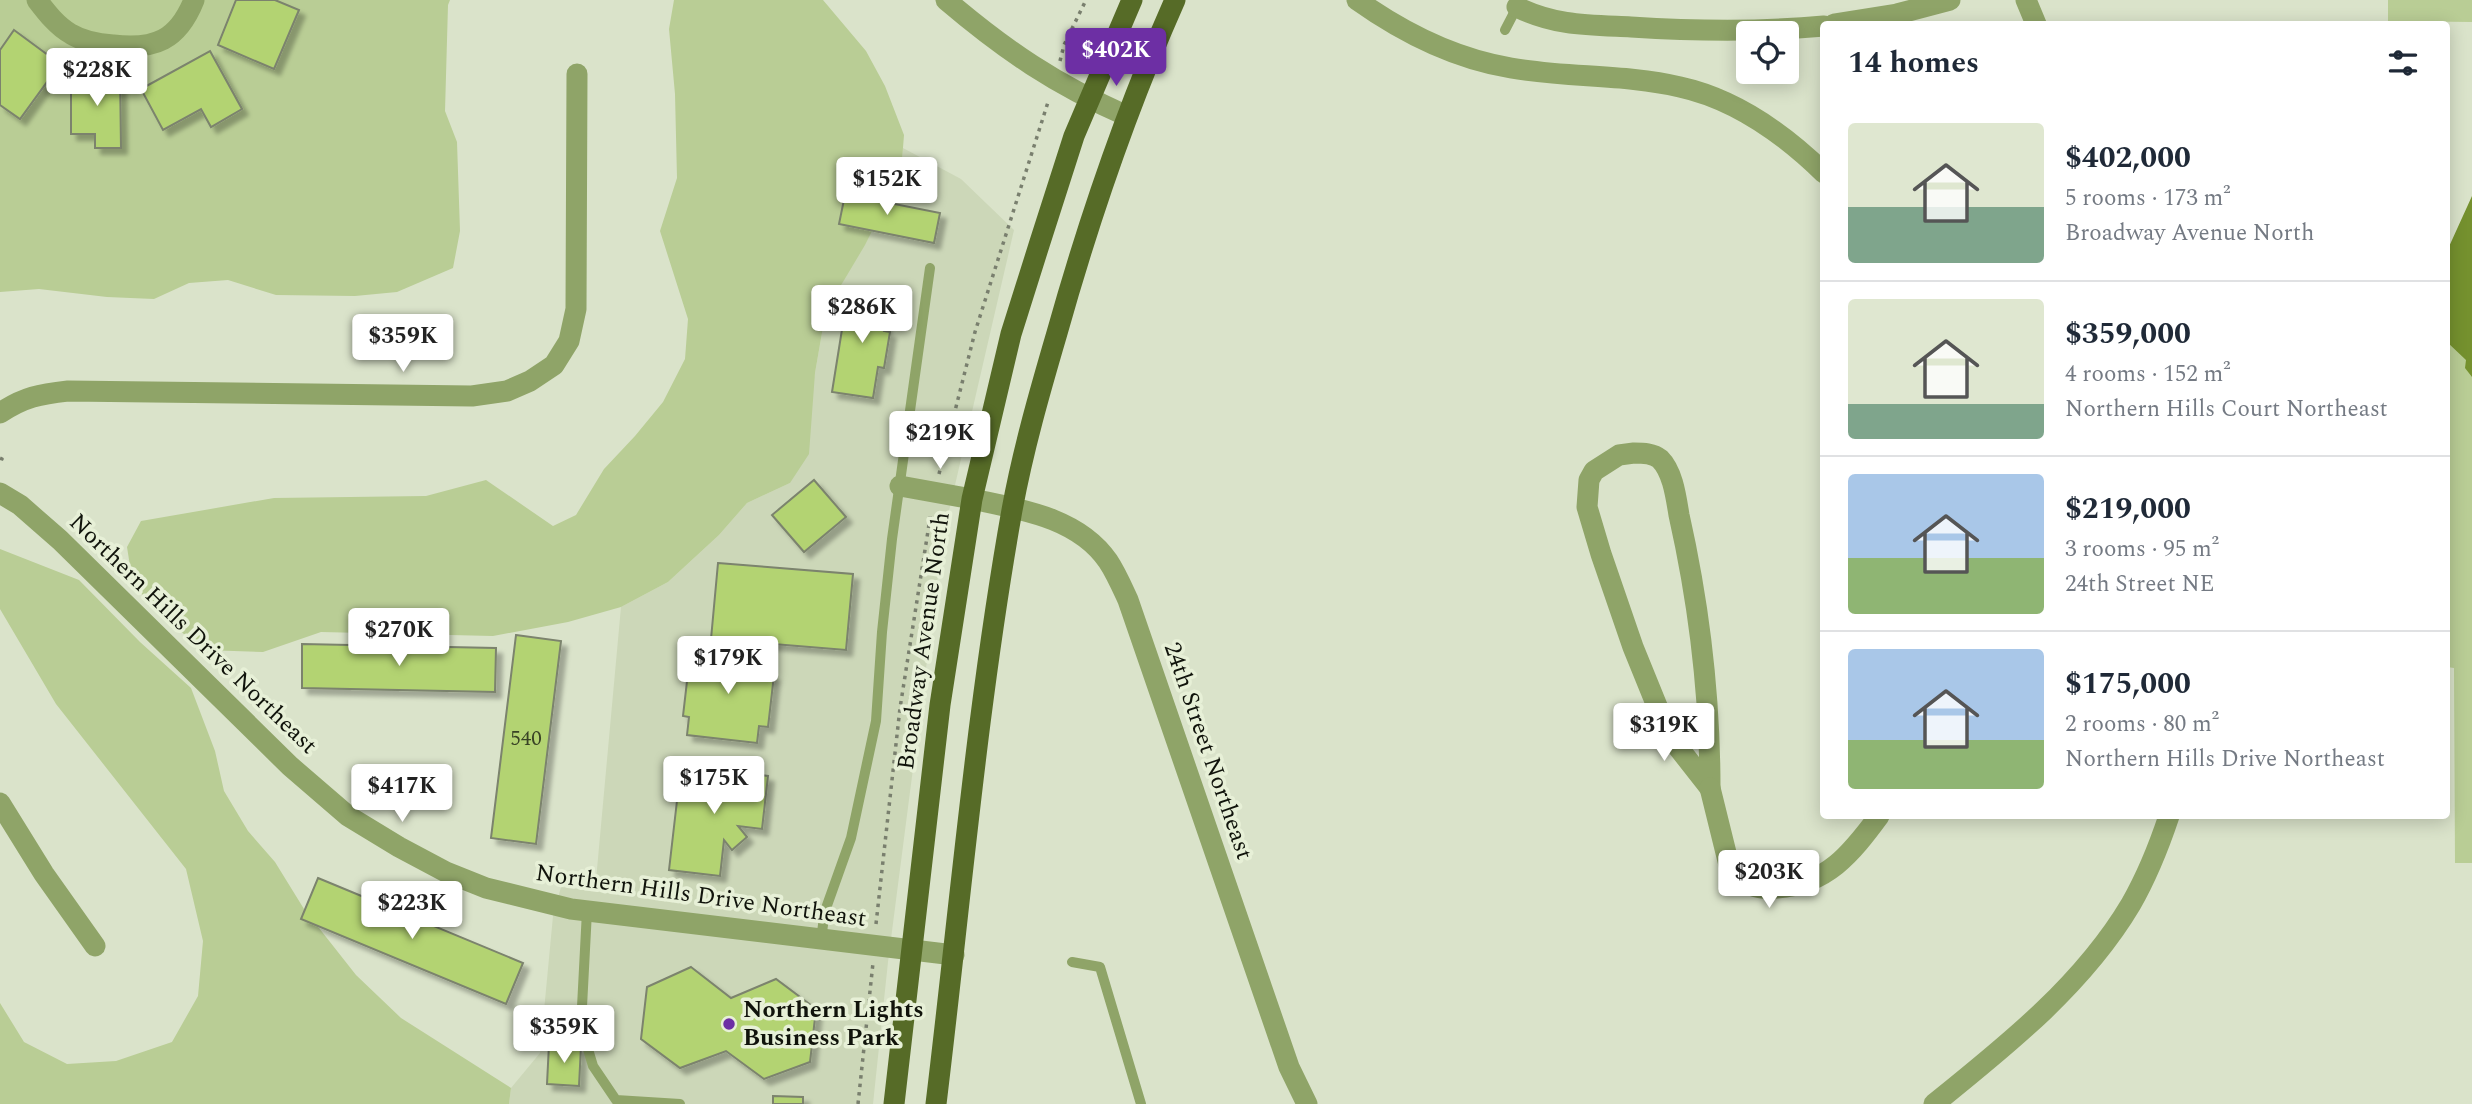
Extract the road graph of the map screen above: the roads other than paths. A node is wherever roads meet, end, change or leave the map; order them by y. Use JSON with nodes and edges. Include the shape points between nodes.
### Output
{"nodes":[{"id":1,"x":37,"y":0,"type":"edge"},
{"id":2,"x":194,"y":0,"type":"edge"},
{"id":3,"x":946,"y":0,"type":"edge"},
{"id":4,"x":1132,"y":0,"type":"edge"},
{"id":5,"x":1175,"y":0,"type":"edge"},
{"id":6,"x":1357,"y":0,"type":"edge"},
{"id":7,"x":1950,"y":0,"type":"edge"},
{"id":8,"x":2026,"y":0,"type":"edge"},
{"id":9,"x":1519,"y":4,"type":"edge"},
{"id":10,"x":1853,"y":21,"type":"edge"},
{"id":11,"x":2035,"y":21,"type":"edge"},
{"id":12,"x":1820,"y":26,"type":"edge"},
{"id":13,"x":1505,"y":30,"type":"dead end"},
{"id":14,"x":577,"y":74,"type":"dead end"},
{"id":15,"x":1088,"y":99,"type":"junction"},
{"id":16,"x":1127,"y":116,"type":"junction"},
{"id":17,"x":1820,"y":169,"type":"edge"},
{"id":18,"x":930,"y":268,"type":"dead end"},
{"id":19,"x":0,"y":413,"type":"edge"},
{"id":20,"x":900,"y":486,"type":"junction"},
{"id":21,"x":0,"y":493,"type":"edge"},
{"id":22,"x":972,"y":499,"type":"junction"},
{"id":23,"x":1012,"y":508,"type":"junction"},
{"id":24,"x":1710,"y":788,"type":"junction"},
{"id":25,"x":0,"y":803,"type":"edge"},
{"id":26,"x":1877,"y":819,"type":"edge"},
{"id":27,"x":2168,"y":819,"type":"edge"},
{"id":28,"x":587,"y":911,"type":"junction"},
{"id":29,"x":821,"y":939,"type":"junction"},
{"id":30,"x":95,"y":946,"type":"dead end"},
{"id":31,"x":911,"y":950,"type":"junction"},
{"id":32,"x":954,"y":955,"type":"junction"},
{"id":33,"x":1072,"y":962,"type":"dead end"},
{"id":34,"x":680,"y":1104,"type":"edge"},
{"id":35,"x":894,"y":1104,"type":"edge"},
{"id":36,"x":936,"y":1104,"type":"edge"},
{"id":37,"x":1141,"y":1104,"type":"edge"},
{"id":38,"x":1307,"y":1104,"type":"edge"},
{"id":39,"x":1934,"y":1104,"type":"edge"}],
"edges":[{"from":1,"to":2,"type":"street","via":[[51,19],[72,35],[125,47],[154,45],[171,36],[187,19]]},
{"from":3,"to":15,"type":"street","via":[[1013,54]]},
{"from":4,"to":15,"type":"main road","name":"Broadway Avenue North"},
{"from":5,"to":16,"type":"main road"},
{"from":6,"to":17,"type":"street","via":[[1407,32],[1479,60],[1510,68],[1641,80],[1705,94],[1766,126]]},
{"from":7,"to":10,"type":"street"},
{"from":8,"to":11,"type":"street"},
{"from":9,"to":12,"type":"street","via":[[1538,17],[1561,23],[1743,30]]},
{"from":9,"to":13,"type":"lane"},
{"from":14,"to":19,"type":"street","via":[[576,309],[569,341],[554,365],[530,380],[507,391],[472,396],[68,391],[19,400]]},
{"from":15,"to":16,"type":"street"},
{"from":15,"to":22,"type":"main road","name":"Broadway Avenue North","via":[[1011,334]]},
{"from":16,"to":23,"type":"main road","via":[[1069,287]]},
{"from":18,"to":20,"type":"lane"},
{"from":20,"to":22,"type":"street","name":"24th Street Northeast"},
{"from":20,"to":29,"type":"lane","via":[[876,721],[851,838],[825,911]]},
{"from":21,"to":28,"type":"street","name":"Northern Hills Drive Northeast","via":[[60,540],[348,816],[411,853],[486,888]]},
{"from":22,"to":23,"type":"street","name":"24th Street Northeast"},
{"from":22,"to":31,"type":"main road","name":"Broadway Avenue North","via":[[947,654]]},
{"from":23,"to":32,"type":"main road","via":[[984,696]]},
{"from":23,"to":38,"type":"street","name":"24th Street Northeast","via":[[1070,528],[1107,560],[1120,583],[1289,1067]]},
{"from":24,"to":24,"type":"street","via":[[1705,680],[1673,486],[1659,458],[1649,453],[1619,455],[1594,471],[1587,507],[1659,711],[1677,746]]},
{"from":24,"to":26,"type":"street","via":[[1730,869],[1738,880],[1753,887],[1788,887],[1830,871]]},
{"from":25,"to":30,"type":"street"},
{"from":27,"to":39,"type":"street","via":[[2131,904],[2094,956],[2038,1015]]},
{"from":28,"to":29,"type":"street","name":"Northern Hills Drive Northeast"},
{"from":28,"to":34,"type":"lane","via":[[581,1026],[593,1066],[616,1100]]},
{"from":29,"to":31,"type":"street","name":"Northern Hills Drive Northeast"},
{"from":31,"to":32,"type":"street","name":"Northern Hills Drive Northeast"},
{"from":31,"to":35,"type":"main road","name":"Broadway Avenue North"},
{"from":32,"to":36,"type":"main road"},
{"from":33,"to":37,"type":"lane","via":[[1100,967]]}]}
